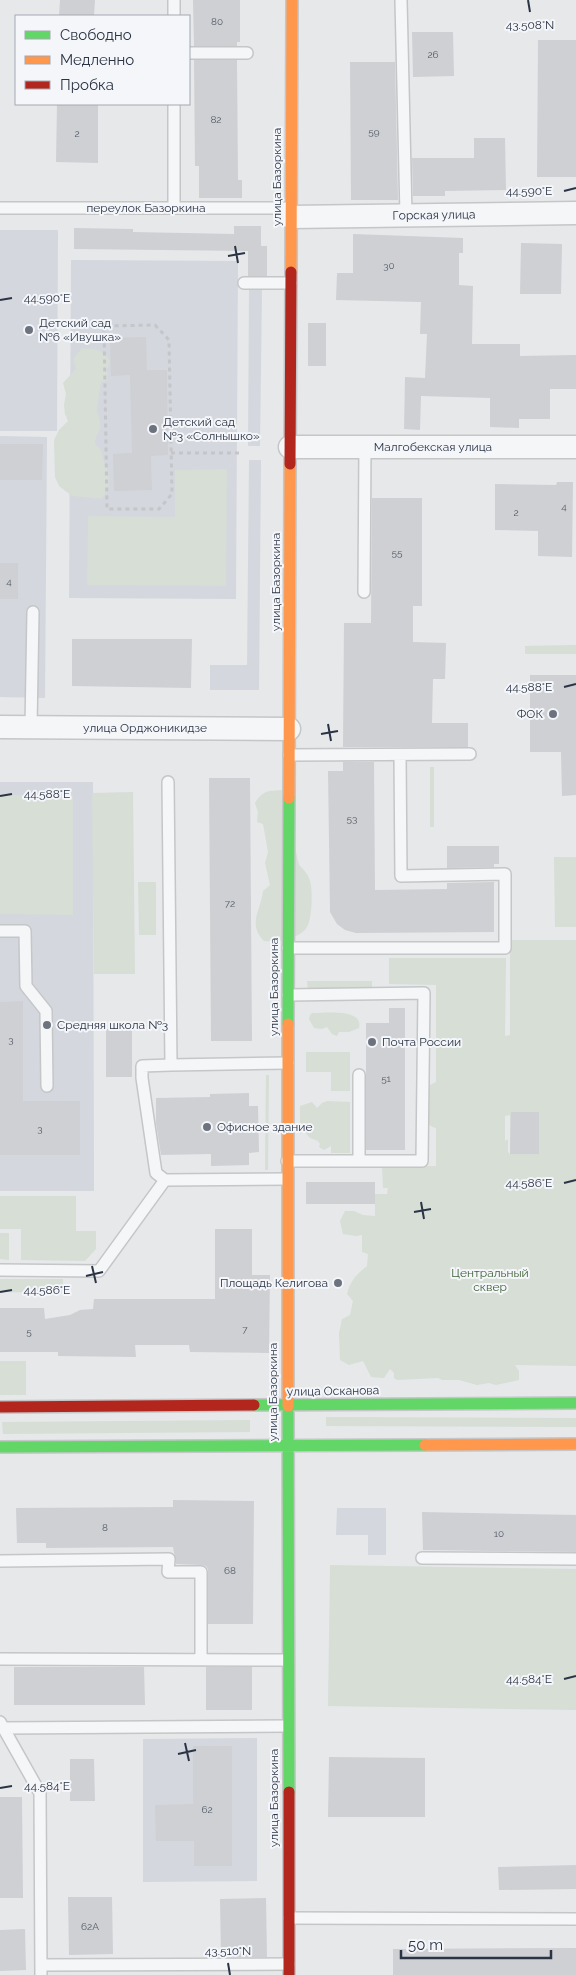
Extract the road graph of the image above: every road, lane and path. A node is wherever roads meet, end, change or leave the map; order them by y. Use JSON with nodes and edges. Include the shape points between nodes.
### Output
{"nodes":[{"id":1,"x":174,"y":0,"type":"edge"},
{"id":2,"x":292,"y":0,"type":"edge"},
{"id":3,"x":401,"y":0,"type":"edge"},
{"id":4,"x":174,"y":15,"type":"edge"},
{"id":5,"x":190,"y":53,"type":"edge"},
{"id":6,"x":247,"y":53,"type":"dead end"},
{"id":7,"x":174,"y":105,"type":"edge"},
{"id":8,"x":0,"y":208,"type":"edge"},
{"id":9,"x":174,"y":208,"type":"junction"},
{"id":10,"x":291,"y":212,"type":"junction"},
{"id":11,"x":576,"y":212,"type":"edge"},
{"id":12,"x":406,"y":215,"type":"junction"},
{"id":13,"x":291,"y":282,"type":"junction"},
{"id":14,"x":244,"y":283,"type":"dead end"},
{"id":15,"x":290,"y":447,"type":"junction"},
{"id":16,"x":365,"y":447,"type":"junction"},
{"id":17,"x":576,"y":447,"type":"edge"},
{"id":18,"x":243,"y":453,"type":"dead end"},
{"id":19,"x":171,"y":454,"type":"junction"},
{"id":20,"x":364,"y":592,"type":"dead end"},
{"id":21,"x":33,"y":612,"type":"dead end"},
{"id":22,"x":0,"y":727,"type":"edge"},
{"id":23,"x":31,"y":727,"type":"junction"},
{"id":24,"x":289,"y":729,"type":"junction"},
{"id":25,"x":470,"y":754,"type":"dead end"},
{"id":26,"x":289,"y":755,"type":"junction"},
{"id":27,"x":400,"y":755,"type":"junction"},
{"id":28,"x":168,"y":782,"type":"dead end"},
{"id":29,"x":0,"y":931,"type":"edge"},
{"id":30,"x":288,"y":948,"type":"junction"},
{"id":31,"x":288,"y":995,"type":"junction"},
{"id":32,"x":288,"y":1063,"type":"junction"},
{"id":33,"x":171,"y":1065,"type":"junction"},
{"id":34,"x":359,"y":1075,"type":"dead end"},
{"id":35,"x":47,"y":1086,"type":"dead end"},
{"id":36,"x":287,"y":1161,"type":"junction"},
{"id":37,"x":359,"y":1161,"type":"junction"},
{"id":38,"x":286,"y":1179,"type":"junction"},
{"id":39,"x":165,"y":1180,"type":"junction"},
{"id":40,"x":0,"y":1270,"type":"edge"},
{"id":41,"x":576,"y":1403,"type":"edge"},
{"id":42,"x":287,"y":1405,"type":"junction"},
{"id":43,"x":0,"y":1408,"type":"edge"},
{"id":44,"x":576,"y":1444,"type":"edge"},
{"id":45,"x":286,"y":1445,"type":"junction"},
{"id":46,"x":0,"y":1447,"type":"edge"},
{"id":47,"x":422,"y":1558,"type":"dead end"},
{"id":48,"x":576,"y":1559,"type":"edge"},
{"id":49,"x":0,"y":1561,"type":"edge"},
{"id":50,"x":0,"y":1659,"type":"edge"},
{"id":51,"x":201,"y":1660,"type":"junction"},
{"id":52,"x":287,"y":1660,"type":"junction"},
{"id":53,"x":2,"y":1725,"type":"edge"},
{"id":54,"x":288,"y":1726,"type":"junction"},
{"id":55,"x":289,"y":1918,"type":"junction"},
{"id":56,"x":576,"y":1919,"type":"edge"},
{"id":57,"x":217,"y":1968,"type":"edge"},
{"id":58,"x":289,"y":1969,"type":"edge"},
{"id":59,"x":42,"y":1970,"type":"edge"},
{"id":60,"x":200,"y":1975,"type":"edge"}],
"edges":[{"from":1,"to":4,"type":"lane"},
{"from":2,"to":10,"type":"street","name":"улица Базоркина"},
{"from":3,"to":12,"type":"lane"},
{"from":5,"to":6,"type":"lane"},
{"from":7,"to":9,"type":"lane"},
{"from":8,"to":9,"type":"lane","name":"переулок Базоркина"},
{"from":9,"to":10,"type":"lane","name":"переулок Базоркина"},
{"from":10,"to":12,"type":"street","name":"Горская улица"},
{"from":10,"to":13,"type":"street","name":"улица Базоркина"},
{"from":11,"to":12,"type":"street","name":"Горская улица"},
{"from":13,"to":14,"type":"lane"},
{"from":13,"to":15,"type":"street","name":"улица Базоркина"},
{"from":15,"to":16,"type":"street","name":"Малгобекская улица"},
{"from":15,"to":24,"type":"street","name":"улица Базоркина"},
{"from":16,"to":17,"type":"street","name":"Малгобекская улица"},
{"from":16,"to":20,"type":"lane"},
{"from":18,"to":19,"type":"path"},
{"from":19,"to":19,"type":"path","via":[[169,340],[155,325],[104,326],[107,509],[159,509],[172,494]]},
{"from":21,"to":23,"type":"lane"},
{"from":22,"to":23,"type":"street","name":"улица Орджоникидзе"},
{"from":23,"to":24,"type":"street","name":"улица Орджоникидзе"},
{"from":24,"to":26,"type":"street","name":"улица Базоркина"},
{"from":25,"to":27,"type":"lane"},
{"from":26,"to":27,"type":"lane"},
{"from":26,"to":30,"type":"street","name":"улица Базоркина"},
{"from":27,"to":30,"type":"lane","via":[[402,876],[505,874],[505,948]]},
{"from":28,"to":33,"type":"lane"},
{"from":29,"to":35,"type":"lane","via":[[25,931],[26,986],[46,1011]]},
{"from":30,"to":31,"type":"street","name":"улица Базоркина"},
{"from":31,"to":32,"type":"street","name":"улица Базоркина"},
{"from":31,"to":37,"type":"lane","via":[[424,993],[422,1161]]},
{"from":32,"to":33,"type":"lane"},
{"from":32,"to":36,"type":"street","name":"улица Базоркина"},
{"from":33,"to":39,"type":"lane","via":[[142,1066],[156,1173]]},
{"from":34,"to":37,"type":"lane"},
{"from":36,"to":37,"type":"lane"},
{"from":36,"to":38,"type":"street","name":"улица Базоркина"},
{"from":38,"to":39,"type":"lane"},
{"from":38,"to":42,"type":"street","name":"улица Базоркина"},
{"from":39,"to":40,"type":"lane","via":[[99,1271]]},
{"from":41,"to":42,"type":"street","name":"улица Осканова"},
{"from":42,"to":43,"type":"street","name":"улица Осканова"},
{"from":42,"to":45,"type":"street","name":"улица Базоркина"},
{"from":44,"to":45,"type":"street"},
{"from":45,"to":46,"type":"street"},
{"from":45,"to":52,"type":"street","name":"улица Базоркина"},
{"from":47,"to":48,"type":"lane"},
{"from":49,"to":51,"type":"lane","via":[[169,1559],[168,1572],[201,1572]]},
{"from":50,"to":51,"type":"lane"},
{"from":51,"to":52,"type":"lane"},
{"from":52,"to":54,"type":"street","name":"улица Базоркина"},
{"from":53,"to":54,"type":"lane"},
{"from":53,"to":59,"type":"lane","via":[[40,1793]]},
{"from":54,"to":55,"type":"street","name":"улица Базоркина"},
{"from":55,"to":56,"type":"lane"},
{"from":55,"to":58,"type":"street","name":"улица Базоркина"},
{"from":57,"to":58,"type":"lane"},
{"from":57,"to":59,"type":"lane"},
{"from":57,"to":60,"type":"lane"}]}
